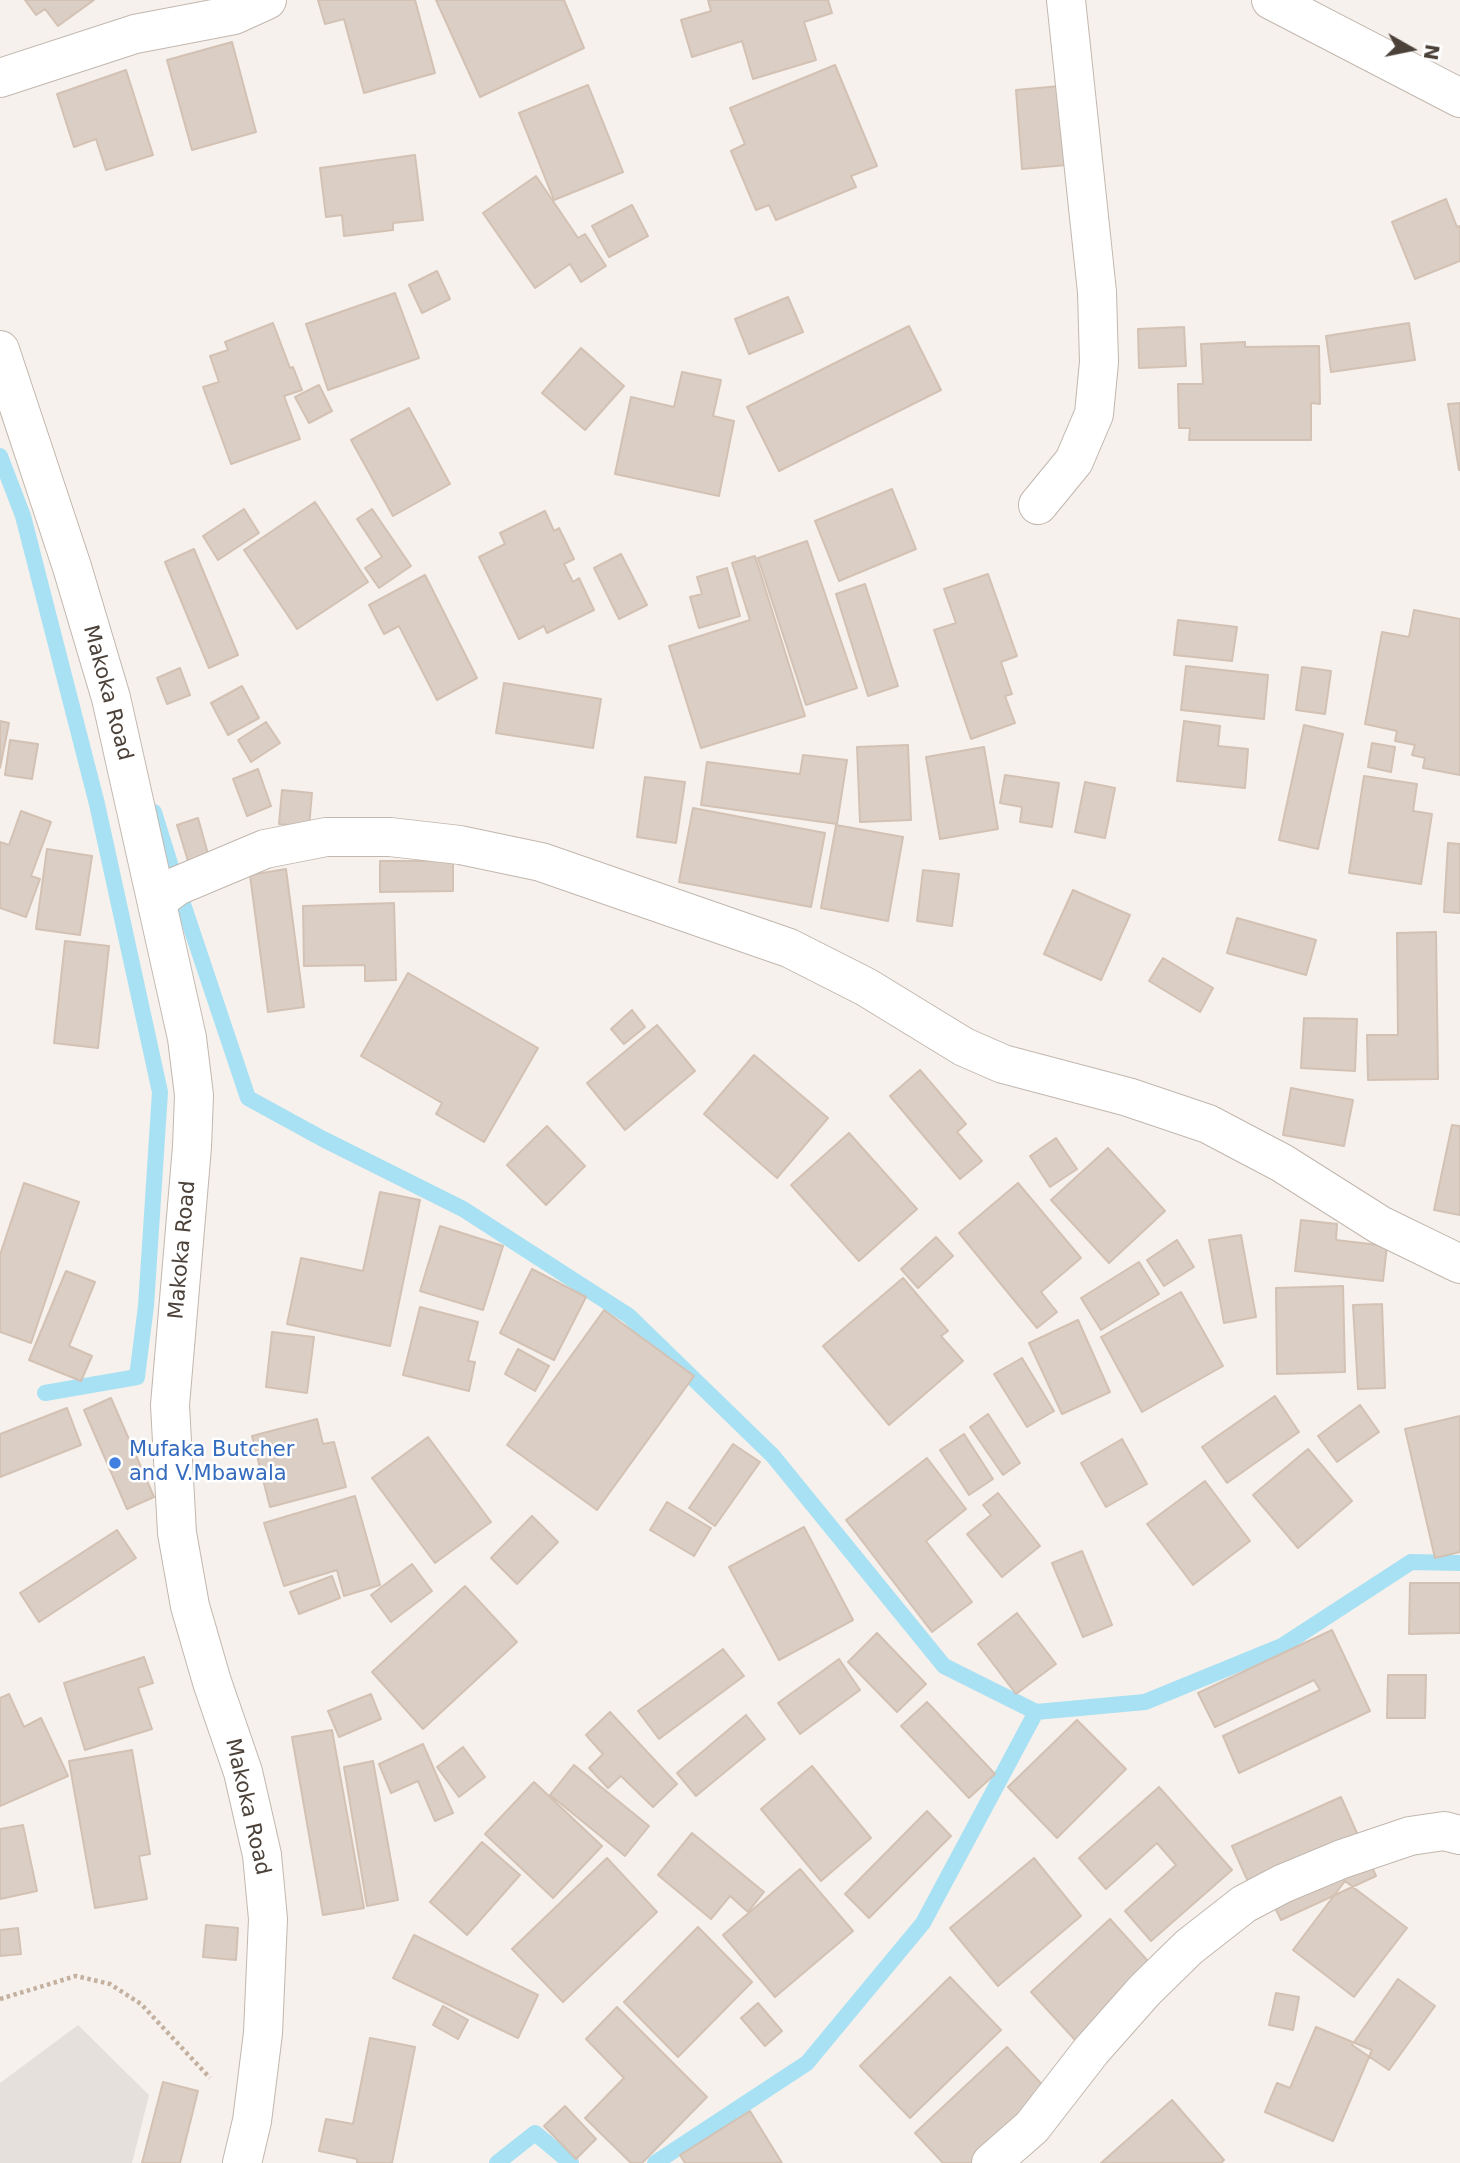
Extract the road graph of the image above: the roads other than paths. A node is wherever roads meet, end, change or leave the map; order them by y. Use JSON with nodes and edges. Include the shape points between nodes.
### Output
{"nodes":[{"id":1,"x":267,"y":0,"type":"edge"},
{"id":2,"x":1066,"y":0,"type":"edge"},
{"id":3,"x":1271,"y":0,"type":"edge"},
{"id":4,"x":0,"y":78,"type":"edge"},
{"id":5,"x":1460,"y":98,"type":"edge"},
{"id":6,"x":0,"y":349,"type":"edge"},
{"id":7,"x":1038,"y":505,"type":"dead end"},
{"id":8,"x":157,"y":901,"type":"junction"},
{"id":9,"x":1460,"y":1264,"type":"edge"},
{"id":10,"x":1460,"y":1835,"type":"edge"},
{"id":11,"x":242,"y":2163,"type":"edge"},
{"id":12,"x":991,"y":2163,"type":"edge"}],
"edges":[{"from":1,"to":4,"type":"street","via":[[234,15],[135,34]]},
{"from":2,"to":7,"type":"street","via":[[1097,292],[1099,362],[1094,414],[1074,461]]},
{"from":3,"to":5,"type":"street"},
{"from":6,"to":8,"type":"street","name":"Makoka Road","via":[[111,698]]},
{"from":8,"to":9,"type":"street","via":[[177,886],[265,849],[326,837],[390,837],[460,845],[541,863],[789,948],[1003,1064],[1208,1124],[1282,1163],[1380,1225]]},
{"from":8,"to":11,"type":"street","name":"Makoka Road","via":[[187,1038],[194,1095],[170,1405],[177,1533],[190,1606],[243,1772],[262,1855],[268,1919],[263,2033]]},
{"from":10,"to":12,"type":"street","via":[[1444,1831],[1410,1836],[1342,1859],[1244,1903],[1145,1990],[1032,2127]]}]}
